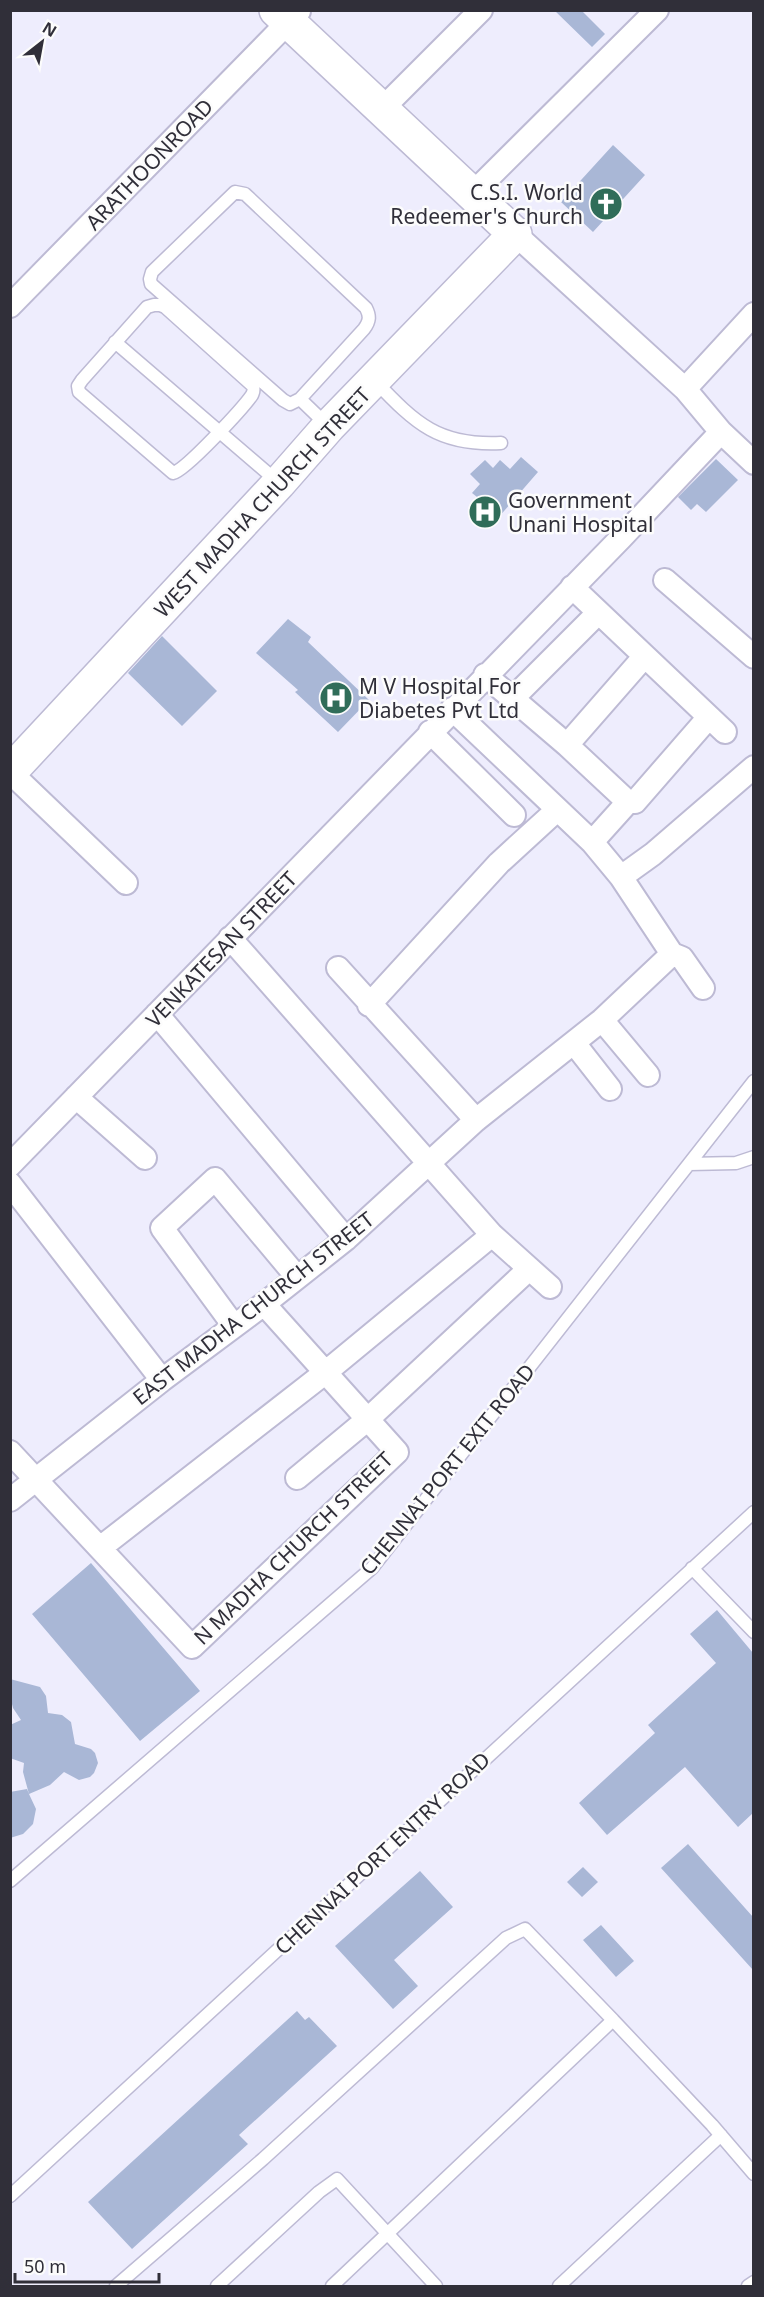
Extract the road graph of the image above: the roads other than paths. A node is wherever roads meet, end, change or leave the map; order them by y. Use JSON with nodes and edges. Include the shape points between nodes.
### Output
{"nodes":[{"id":1,"x":481,"y":10,"type":"edge"},
{"id":2,"x":657,"y":10,"type":"edge"},
{"id":3,"x":288,"y":14,"type":"edge"},
{"id":4,"x":382,"y":110,"type":"junction"},
{"id":5,"x":472,"y":194,"type":"junction"},
{"id":6,"x":515,"y":234,"type":"junction"},
{"id":7,"x":10,"y":306,"type":"edge"},
{"id":8,"x":753,"y":314,"type":"edge"},
{"id":9,"x":115,"y":342,"type":"junction"},
{"id":10,"x":374,"y":381,"type":"junction"},
{"id":11,"x":685,"y":389,"type":"junction"},
{"id":12,"x":300,"y":399,"type":"junction"},
{"id":13,"x":329,"y":426,"type":"junction"},
{"id":14,"x":219,"y":432,"type":"junction"},
{"id":15,"x":721,"y":432,"type":"junction"},
{"id":16,"x":501,"y":443,"type":"dead end"},
{"id":17,"x":753,"y":463,"type":"edge"},
{"id":18,"x":279,"y":483,"type":"junction"},
{"id":19,"x":665,"y":579,"type":"dead end"},
{"id":20,"x":572,"y":586,"type":"junction"},
{"id":21,"x":598,"y":613,"type":"junction"},
{"id":22,"x":644,"y":657,"type":"junction"},
{"id":23,"x":753,"y":657,"type":"edge"},
{"id":24,"x":485,"y":675,"type":"junction"},
{"id":25,"x":512,"y":699,"type":"junction"},
{"id":26,"x":452,"y":709,"type":"junction"},
{"id":27,"x":430,"y":732,"type":"junction"},
{"id":28,"x":567,"y":745,"type":"junction"},
{"id":29,"x":753,"y":767,"type":"edge"},
{"id":30,"x":10,"y":772,"type":"edge"},
{"id":31,"x":628,"y":802,"type":"junction"},
{"id":32,"x":557,"y":810,"type":"junction"},
{"id":33,"x":514,"y":815,"type":"dead end"},
{"id":34,"x":592,"y":842,"type":"junction"},
{"id":35,"x":621,"y":878,"type":"junction"},
{"id":36,"x":126,"y":883,"type":"dead end"},
{"id":37,"x":230,"y":938,"type":"junction"},
{"id":38,"x":672,"y":954,"type":"junction"},
{"id":39,"x":338,"y":968,"type":"dead end"},
{"id":40,"x":703,"y":988,"type":"dead end"},
{"id":41,"x":369,"y":1005,"type":"junction"},
{"id":42,"x":157,"y":1014,"type":"junction"},
{"id":43,"x":602,"y":1020,"type":"junction"},
{"id":44,"x":574,"y":1042,"type":"junction"},
{"id":45,"x":648,"y":1075,"type":"dead end"},
{"id":46,"x":753,"y":1082,"type":"edge"},
{"id":47,"x":610,"y":1089,"type":"dead end"},
{"id":48,"x":76,"y":1097,"type":"junction"},
{"id":49,"x":476,"y":1120,"type":"junction"},
{"id":50,"x":753,"y":1157,"type":"edge"},
{"id":51,"x":145,"y":1158,"type":"dead end"},
{"id":52,"x":429,"y":1162,"type":"junction"},
{"id":53,"x":689,"y":1164,"type":"junction"},
{"id":54,"x":10,"y":1165,"type":"edge"},
{"id":55,"x":10,"y":1184,"type":"edge"},
{"id":56,"x":492,"y":1235,"type":"junction"},
{"id":57,"x":346,"y":1239,"type":"junction"},
{"id":58,"x":529,"y":1269,"type":"junction"},
{"id":59,"x":297,"y":1277,"type":"junction"},
{"id":60,"x":550,"y":1287,"type":"dead end"},
{"id":61,"x":264,"y":1304,"type":"junction"},
{"id":62,"x":234,"y":1326,"type":"junction"},
{"id":63,"x":326,"y":1372,"type":"junction"},
{"id":64,"x":162,"y":1380,"type":"junction"},
{"id":65,"x":368,"y":1419,"type":"junction"},
{"id":66,"x":10,"y":1452,"type":"edge"},
{"id":67,"x":297,"y":1478,"type":"dead end"},
{"id":68,"x":35,"y":1480,"type":"junction"},
{"id":69,"x":10,"y":1500,"type":"edge"},
{"id":70,"x":753,"y":1512,"type":"edge"},
{"id":71,"x":100,"y":1548,"type":"junction"},
{"id":72,"x":692,"y":1568,"type":"junction"},
{"id":73,"x":753,"y":1632,"type":"edge"},
{"id":74,"x":10,"y":1881,"type":"edge"},
{"id":75,"x":613,"y":2020,"type":"junction"},
{"id":76,"x":721,"y":2136,"type":"junction"},
{"id":77,"x":753,"y":2174,"type":"edge"},
{"id":78,"x":10,"y":2196,"type":"edge"},
{"id":79,"x":387,"y":2235,"type":"junction"},
{"id":80,"x":753,"y":2282,"type":"edge"},
{"id":81,"x":116,"y":2286,"type":"edge"},
{"id":82,"x":217,"y":2286,"type":"edge"},
{"id":83,"x":332,"y":2286,"type":"edge"},
{"id":84,"x":436,"y":2286,"type":"edge"},
{"id":85,"x":559,"y":2286,"type":"edge"},
{"id":86,"x":748,"y":2286,"type":"edge"}],
"edges":[{"from":1,"to":4,"type":"street"},
{"from":2,"to":5,"type":"street"},
{"from":3,"to":4,"type":"main road"},
{"from":3,"to":7,"type":"street","name":"ARATHOONROAD"},
{"from":4,"to":5,"type":"main road"},
{"from":5,"to":6,"type":"main road"},
{"from":6,"to":10,"type":"main road","name":"WEST MADHA CHURCH STREET"},
{"from":6,"to":11,"type":"street"},
{"from":8,"to":11,"type":"street"},
{"from":9,"to":14,"type":"lane"},
{"from":9,"to":14,"type":"lane","via":[[147,307],[165,308],[253,386],[252,395]]},
{"from":9,"to":14,"type":"lane","via":[[78,386],[86,400],[173,473]]},
{"from":10,"to":13,"type":"main road","name":"WEST MADHA CHURCH STREET"},
{"from":10,"to":16,"type":"lane","via":[[402,410],[435,434],[478,444]]},
{"from":11,"to":15,"type":"street"},
{"from":12,"to":12,"type":"lane","via":[[290,404],[283,400],[151,284],[152,272],[235,192],[245,194],[369,314],[364,329]]},
{"from":12,"to":13,"type":"lane"},
{"from":13,"to":18,"type":"main road","name":"WEST MADHA CHURCH STREET"},
{"from":14,"to":18,"type":"lane"},
{"from":15,"to":17,"type":"street"},
{"from":15,"to":20,"type":"street","name":"VENKATESAN STREET"},
{"from":18,"to":30,"type":"main road","name":"WEST MADHA CHURCH STREET"},
{"from":19,"to":23,"type":"street"},
{"from":20,"to":21,"type":"street"},
{"from":20,"to":24,"type":"street","name":"VENKATESAN STREET"},
{"from":21,"to":22,"type":"street"},
{"from":21,"to":25,"type":"street"},
{"from":22,"to":28,"type":"street"},
{"from":22,"to":31,"type":"street","via":[[717,724],[635,802]]},
{"from":24,"to":25,"type":"street"},
{"from":24,"to":26,"type":"street","name":"VENKATESAN STREET"},
{"from":25,"to":28,"type":"street"},
{"from":26,"to":27,"type":"street","name":"VENKATESAN STREET"},
{"from":26,"to":32,"type":"street"},
{"from":27,"to":33,"type":"street"},
{"from":27,"to":37,"type":"street","name":"VENKATESAN STREET"},
{"from":28,"to":31,"type":"street"},
{"from":29,"to":35,"type":"street"},
{"from":30,"to":36,"type":"street"},
{"from":31,"to":34,"type":"street"},
{"from":32,"to":34,"type":"street"},
{"from":32,"to":41,"type":"street","via":[[500,863]]},
{"from":34,"to":35,"type":"street"},
{"from":35,"to":38,"type":"street"},
{"from":37,"to":42,"type":"street","name":"VENKATESAN STREET"},
{"from":37,"to":52,"type":"street"},
{"from":38,"to":40,"type":"street","via":[[682,958]]},
{"from":38,"to":43,"type":"street","name":"EAST MADHA CHURCH STREET"},
{"from":39,"to":41,"type":"street"},
{"from":41,"to":49,"type":"street"},
{"from":42,"to":48,"type":"street","name":"VENKATESAN STREET"},
{"from":42,"to":57,"type":"street"},
{"from":43,"to":44,"type":"street","name":"EAST MADHA CHURCH STREET"},
{"from":43,"to":45,"type":"street"},
{"from":44,"to":47,"type":"street"},
{"from":44,"to":49,"type":"street","name":"EAST MADHA CHURCH STREET"},
{"from":46,"to":53,"type":"lane","name":"CHENNAI PORT EXIT ROAD"},
{"from":48,"to":51,"type":"street"},
{"from":48,"to":54,"type":"street","name":"VENKATESAN STREET"},
{"from":49,"to":52,"type":"street","name":"EAST MADHA CHURCH STREET"},
{"from":50,"to":53,"type":"lane","via":[[736,1163]]},
{"from":52,"to":56,"type":"street"},
{"from":52,"to":57,"type":"street","name":"EAST MADHA CHURCH STREET"},
{"from":53,"to":74,"type":"lane","name":"CHENNAI PORT EXIT ROAD","via":[[372,1568]]},
{"from":55,"to":64,"type":"street"},
{"from":56,"to":58,"type":"street"},
{"from":56,"to":63,"type":"street"},
{"from":57,"to":59,"type":"street","name":"EAST MADHA CHURCH STREET"},
{"from":58,"to":60,"type":"street"},
{"from":58,"to":65,"type":"street"},
{"from":59,"to":61,"type":"street","name":"EAST MADHA CHURCH STREET"},
{"from":59,"to":62,"type":"street","via":[[215,1179],[162,1228]]},
{"from":61,"to":62,"type":"street","name":"EAST MADHA CHURCH STREET"},
{"from":61,"to":63,"type":"street","name":"N MADHA CHURCH STREET"},
{"from":62,"to":64,"type":"street","name":"EAST MADHA CHURCH STREET"},
{"from":63,"to":65,"type":"street","name":"N MADHA CHURCH STREET"},
{"from":63,"to":71,"type":"street"},
{"from":64,"to":68,"type":"street","name":"EAST MADHA CHURCH STREET"},
{"from":65,"to":67,"type":"street"},
{"from":65,"to":71,"type":"street","name":"N MADHA CHURCH STREET","via":[[396,1452],[192,1647]]},
{"from":66,"to":68,"type":"street","name":"N MADHA CHURCH STREET"},
{"from":68,"to":69,"type":"street","name":"EAST MADHA CHURCH STREET"},
{"from":68,"to":71,"type":"street","name":"N MADHA CHURCH STREET"},
{"from":70,"to":72,"type":"lane","name":"CHENNAI PORT ENTRY ROAD"},
{"from":72,"to":73,"type":"lane"},
{"from":72,"to":78,"type":"lane","name":"CHENNAI PORT ENTRY ROAD"},
{"from":75,"to":76,"type":"lane"},
{"from":75,"to":79,"type":"lane"},
{"from":75,"to":81,"type":"lane","via":[[525,1929],[506,1938],[263,2159]]},
{"from":76,"to":77,"type":"lane"},
{"from":76,"to":85,"type":"lane"},
{"from":79,"to":82,"type":"lane","via":[[337,2179]]},
{"from":79,"to":83,"type":"lane"},
{"from":79,"to":84,"type":"lane"},
{"from":80,"to":86,"type":"lane"}]}
